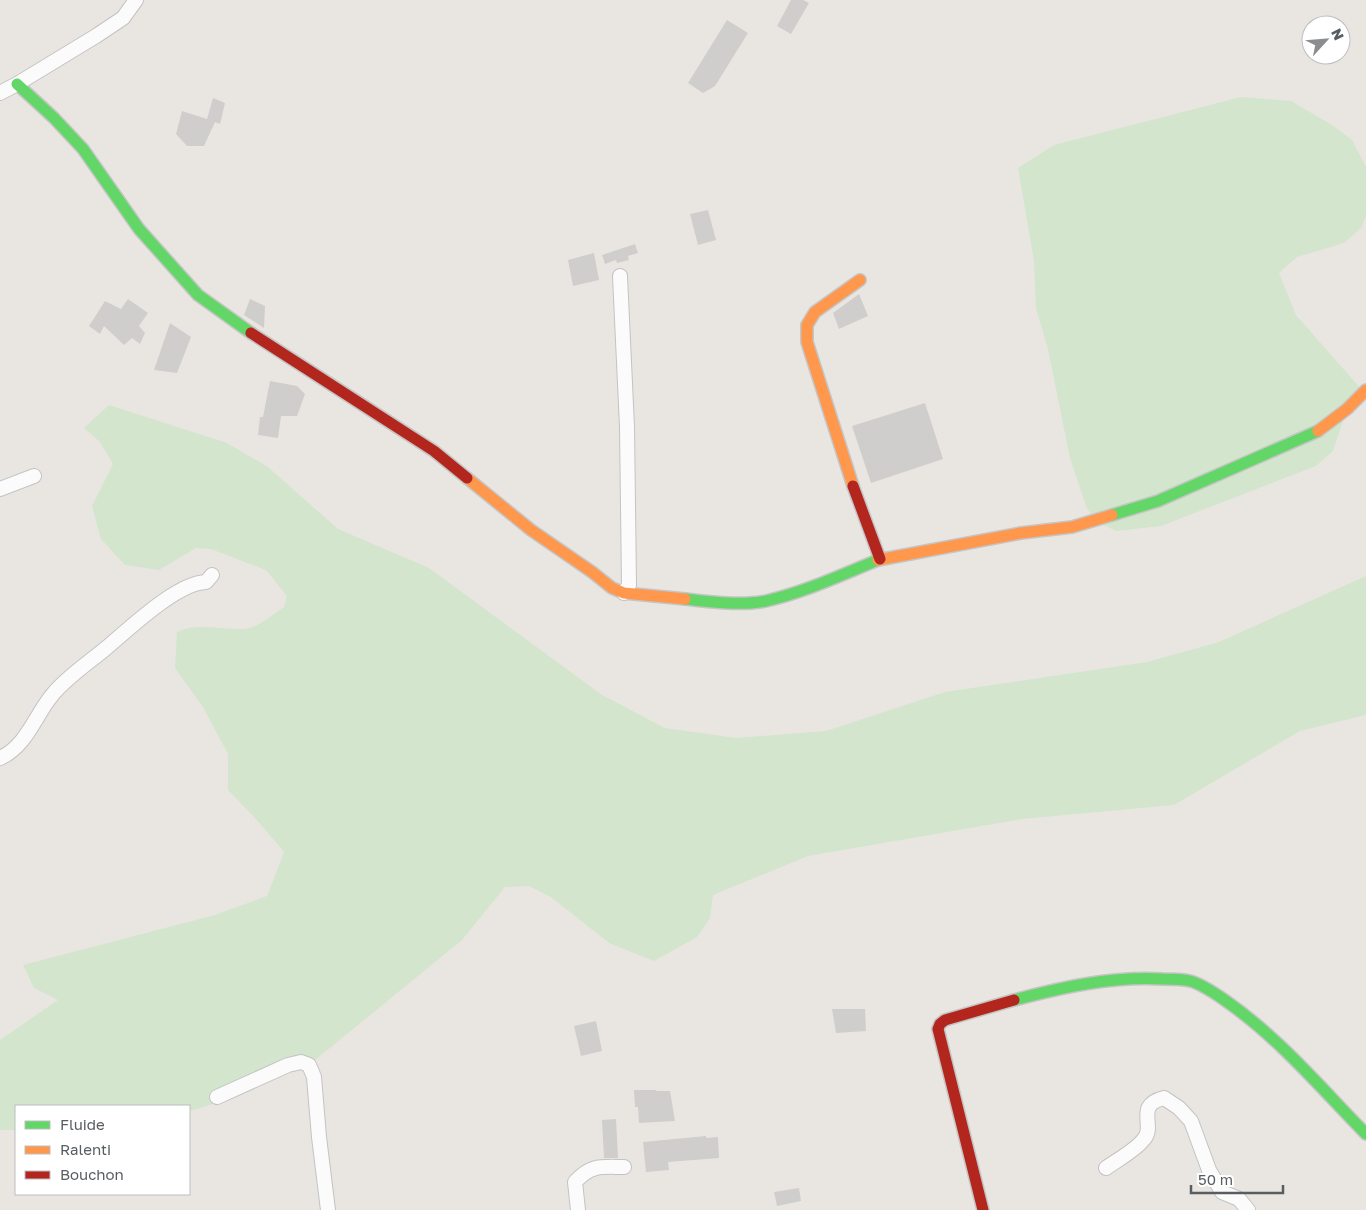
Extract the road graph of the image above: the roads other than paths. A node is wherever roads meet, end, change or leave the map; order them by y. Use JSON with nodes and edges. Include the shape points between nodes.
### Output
{"nodes":[{"id":1,"x":136,"y":0,"type":"edge"},
{"id":2,"x":17,"y":84,"type":"junction"},
{"id":3,"x":0,"y":93,"type":"edge"},
{"id":4,"x":620,"y":276,"type":"dead end"},
{"id":5,"x":860,"y":280,"type":"dead end"},
{"id":6,"x":1366,"y":390,"type":"edge"},
{"id":7,"x":34,"y":476,"type":"dead end"},
{"id":8,"x":0,"y":489,"type":"edge"},
{"id":9,"x":880,"y":559,"type":"junction"},
{"id":10,"x":212,"y":574,"type":"dead end"},
{"id":11,"x":624,"y":593,"type":"junction"},
{"id":12,"x":0,"y":758,"type":"edge"},
{"id":13,"x":217,"y":1097,"type":"dead end"},
{"id":14,"x":1366,"y":1134,"type":"edge"},
{"id":15,"x":624,"y":1167,"type":"dead end"},
{"id":16,"x":1106,"y":1168,"type":"dead end"},
{"id":17,"x":328,"y":1210,"type":"edge"},
{"id":18,"x":578,"y":1210,"type":"edge"},
{"id":19,"x":983,"y":1210,"type":"edge"},
{"id":20,"x":1248,"y":1210,"type":"edge"}],
"edges":[{"from":1,"to":2,"type":"street","via":[[123,18]]},
{"from":2,"to":3,"type":"street"},
{"from":2,"to":11,"type":"street","via":[[83,149],[139,230],[198,295],[264,343],[434,451],[531,530],[612,588]]},
{"from":4,"to":11,"type":"street","via":[[627,427],[629,585]]},
{"from":5,"to":9,"type":"street","via":[[815,312],[807,325],[806,342]]},
{"from":6,"to":9,"type":"street","via":[[1317,432],[1158,501],[1072,527]]},
{"from":7,"to":8,"type":"street"},
{"from":9,"to":11,"type":"street","via":[[812,587],[764,601],[720,602]]},
{"from":10,"to":12,"type":"street","via":[[206,582],[198,582],[182,590],[150,610],[74,674],[53,694],[30,732]]},
{"from":13,"to":17,"type":"street","via":[[288,1065],[309,1064],[314,1077]]},
{"from":14,"to":19,"type":"street","via":[[1284,1049],[1223,999],[1192,981],[1152,976],[1087,983],[1020,999],[940,1024],[940,1042]]},
{"from":15,"to":18,"type":"street","via":[[597,1167],[585,1172],[575,1182]]},
{"from":16,"to":20,"type":"street","via":[[1145,1139],[1149,1130],[1146,1118],[1150,1106],[1164,1098],[1180,1108],[1191,1121],[1209,1170],[1222,1192],[1239,1199]]}]}
